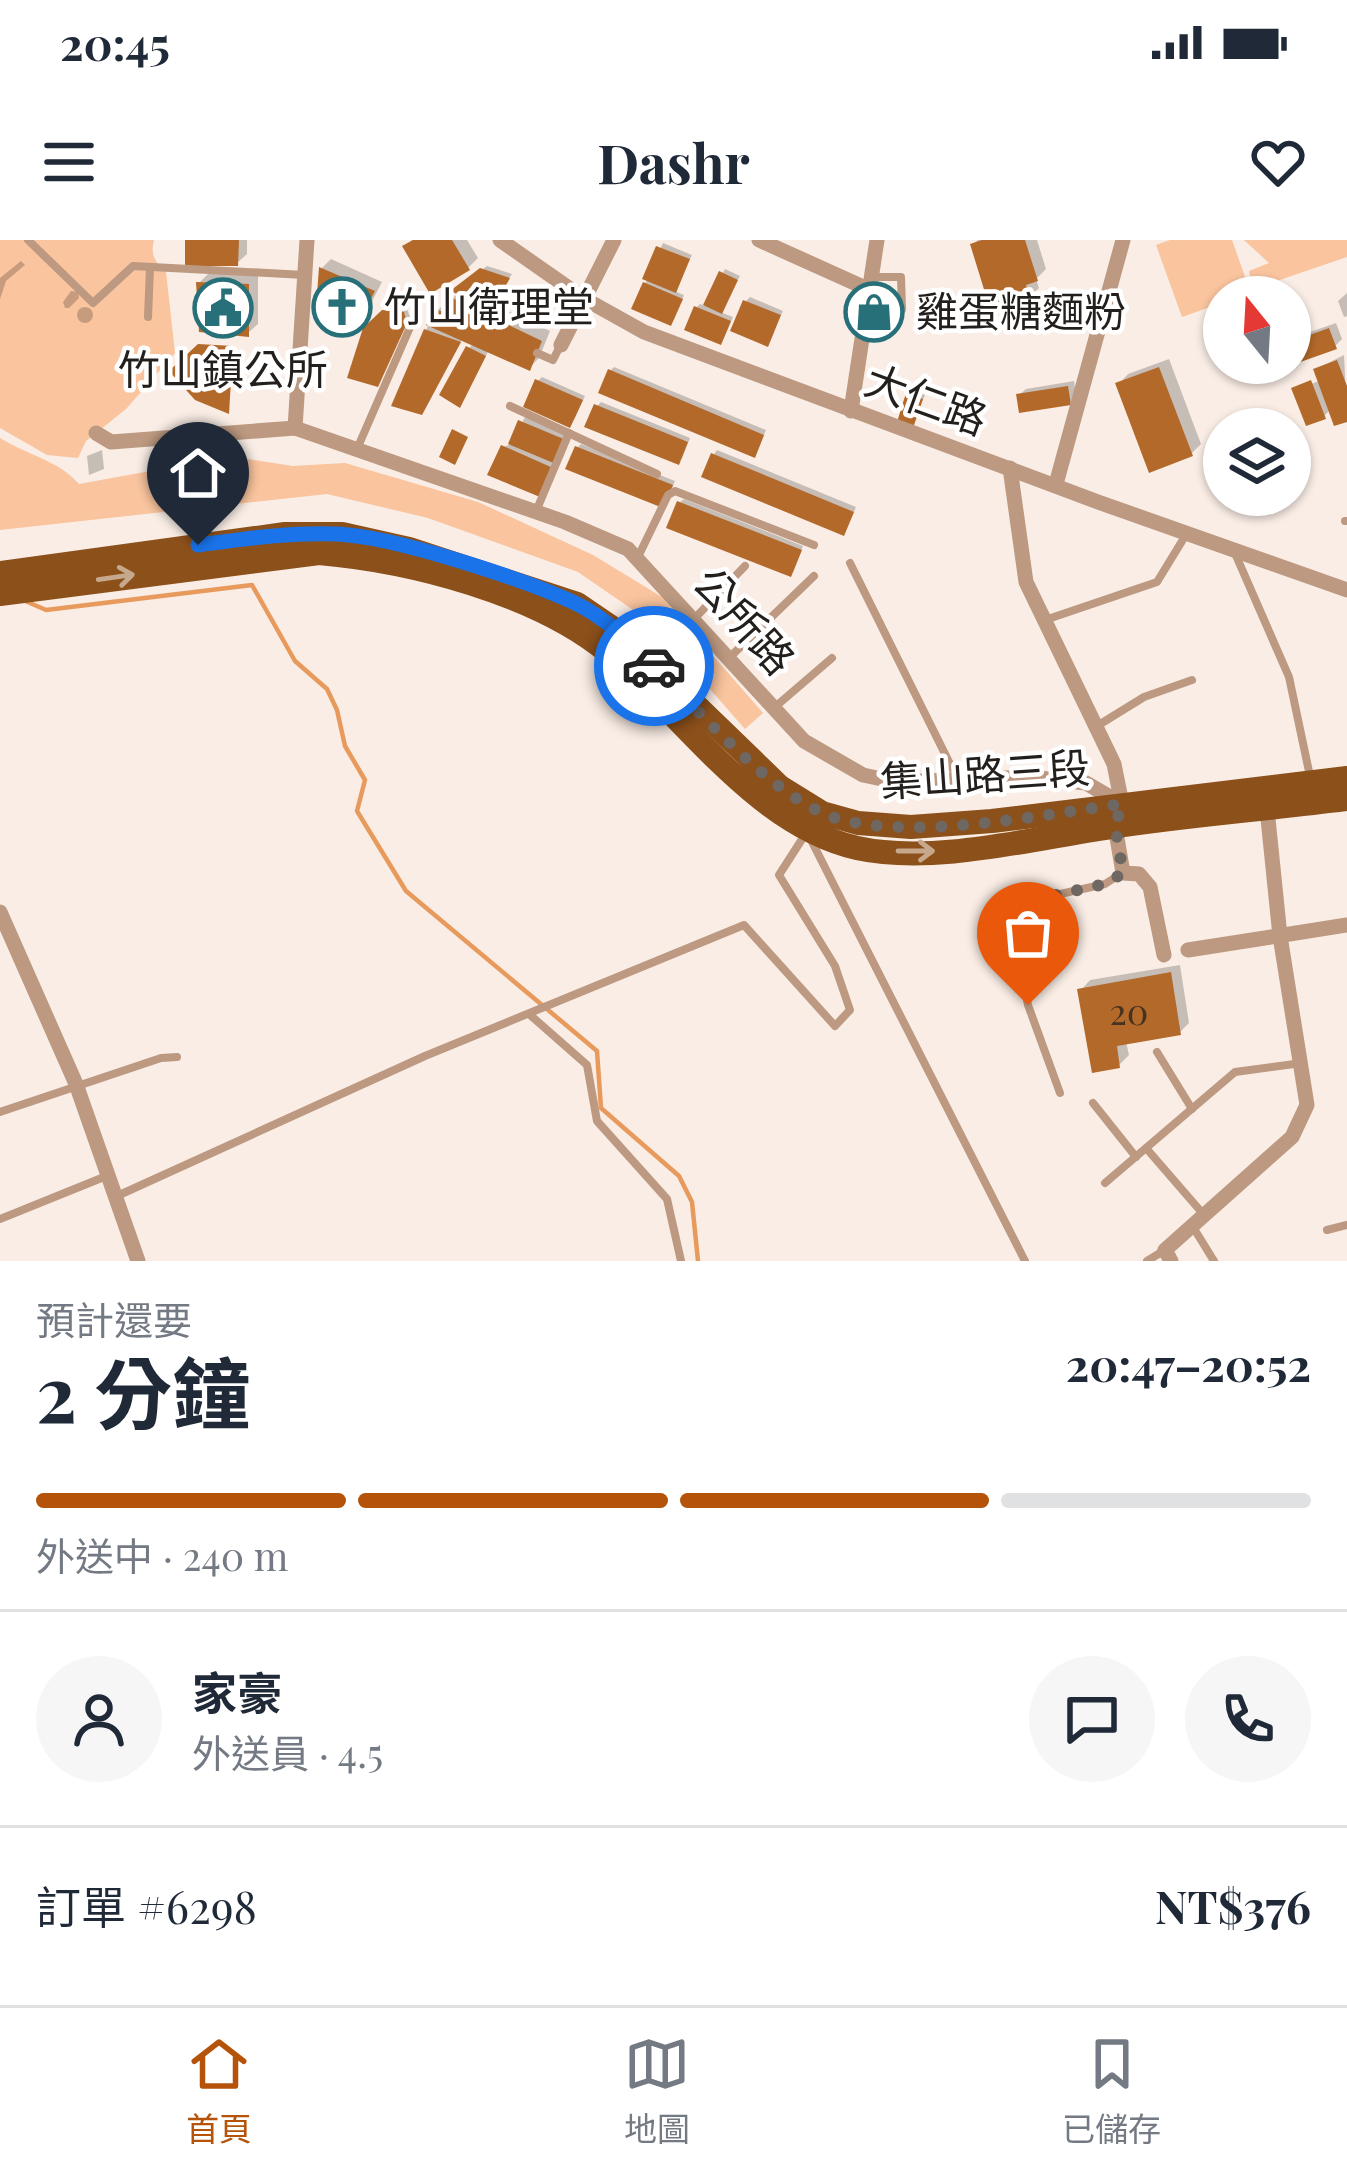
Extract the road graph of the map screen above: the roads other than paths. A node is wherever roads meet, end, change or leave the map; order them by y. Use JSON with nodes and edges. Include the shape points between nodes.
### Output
{"nodes":[{"id":1,"x":28,"y":240,"type":"edge"},
{"id":2,"x":308,"y":240,"type":"edge"},
{"id":3,"x":500,"y":240,"type":"edge"},
{"id":4,"x":614,"y":240,"type":"edge"},
{"id":5,"x":759,"y":240,"type":"edge"},
{"id":6,"x":877,"y":240,"type":"edge"},
{"id":7,"x":1123,"y":240,"type":"edge"},
{"id":8,"x":150,"y":267,"type":"junction"},
{"id":9,"x":306,"y":275,"type":"junction"},
{"id":10,"x":871,"y":283,"type":"junction"},
{"id":11,"x":583,"y":298,"type":"junction"},
{"id":12,"x":902,"y":309,"type":"dead end"},
{"id":13,"x":148,"y":317,"type":"dead end"},
{"id":14,"x":411,"y":325,"type":"dead end"},
{"id":15,"x":560,"y":345,"type":"joint"},
{"id":16,"x":537,"y":353,"type":"dead end"},
{"id":17,"x":510,"y":406,"type":"dead end"},
{"id":18,"x":851,"y":411,"type":"junction"},
{"id":19,"x":295,"y":428,"type":"junction"},
{"id":20,"x":96,"y":433,"type":"dead end"},
{"id":21,"x":569,"y":433,"type":"junction"},
{"id":22,"x":357,"y":449,"type":"junction"},
{"id":23,"x":1010,"y":468,"type":"junction"},
{"id":24,"x":657,"y":474,"type":"dead end"},
{"id":25,"x":1056,"y":484,"type":"junction"},
{"id":26,"x":536,"y":512,"type":"junction"},
{"id":27,"x":1187,"y":533,"type":"junction"},
{"id":28,"x":814,"y":544,"type":"dead end"},
{"id":29,"x":1234,"y":550,"type":"junction"},
{"id":30,"x":638,"y":558,"type":"junction"},
{"id":31,"x":850,"y":563,"type":"dead end"},
{"id":32,"x":745,"y":566,"type":"dead end"},
{"id":33,"x":0,"y":573,"type":"edge"},
{"id":34,"x":814,"y":576,"type":"dead end"},
{"id":35,"x":1347,"y":590,"type":"edge"},
{"id":36,"x":0,"y":594,"type":"edge"},
{"id":37,"x":694,"y":619,"type":"junction"},
{"id":38,"x":1044,"y":620,"type":"junction"},
{"id":39,"x":728,"y":658,"type":"junction"},
{"id":40,"x":832,"y":658,"type":"dead end"},
{"id":41,"x":1192,"y":680,"type":"dead end"},
{"id":42,"x":774,"y":708,"type":"junction"},
{"id":43,"x":1096,"y":727,"type":"junction"},
{"id":44,"x":1347,"y":778,"type":"edge"},
{"id":45,"x":958,"y":780,"type":"junction"},
{"id":46,"x":1312,"y":784,"type":"junction"},
{"id":47,"x":1347,"y":799,"type":"edge"},
{"id":48,"x":1267,"y":809,"type":"junction"},
{"id":49,"x":1119,"y":815,"type":"junction"},
{"id":50,"x":807,"y":831,"type":"junction"},
{"id":51,"x":1123,"y":873,"type":"junction"},
{"id":52,"x":0,"y":912,"type":"edge"},
{"id":53,"x":1347,"y":926,"type":"edge"},
{"id":54,"x":1280,"y":936,"type":"junction"},
{"id":55,"x":1188,"y":950,"type":"dead end"},
{"id":56,"x":1164,"y":955,"type":"dead end"},
{"id":57,"x":532,"y":1012,"type":"junction"},
{"id":58,"x":1156,"y":1052,"type":"dead end"},
{"id":59,"x":177,"y":1057,"type":"dead end"},
{"id":60,"x":1303,"y":1063,"type":"junction"},
{"id":61,"x":76,"y":1084,"type":"junction"},
{"id":62,"x":1060,"y":1093,"type":"dead end"},
{"id":63,"x":1093,"y":1103,"type":"dead end"},
{"id":64,"x":1192,"y":1109,"type":"junction"},
{"id":65,"x":0,"y":1112,"type":"edge"},
{"id":66,"x":1146,"y":1148,"type":"junction"},
{"id":67,"x":1136,"y":1157,"type":"junction"},
{"id":68,"x":109,"y":1175,"type":"junction"},
{"id":69,"x":1105,"y":1183,"type":"dead end"},
{"id":70,"x":117,"y":1196,"type":"junction"},
{"id":71,"x":0,"y":1219,"type":"edge"},
{"id":72,"x":1198,"y":1220,"type":"junction"},
{"id":73,"x":1347,"y":1225,"type":"edge"},
{"id":74,"x":1327,"y":1230,"type":"dead end"},
{"id":75,"x":1168,"y":1256,"type":"edge"},
{"id":76,"x":138,"y":1261,"type":"edge"},
{"id":77,"x":681,"y":1261,"type":"edge"},
{"id":78,"x":1025,"y":1261,"type":"edge"},
{"id":79,"x":1147,"y":1261,"type":"edge"},
{"id":80,"x":1214,"y":1261,"type":"edge"}],
"edges":[{"from":1,"to":8,"type":"lane","via":[[93,303],[133,266]]},
{"from":2,"to":9,"type":"street"},
{"from":3,"to":11,"type":"street","name":"大仁路"},
{"from":4,"to":11,"type":"street"},
{"from":5,"to":10,"type":"street"},
{"from":6,"to":10,"type":"street"},
{"from":7,"to":25,"type":"street"},
{"from":8,"to":9,"type":"lane"},
{"from":8,"to":13,"type":"lane"},
{"from":9,"to":19,"type":"street"},
{"from":10,"to":12,"type":"lane","via":[[901,277]]},
{"from":10,"to":18,"type":"street"},
{"from":11,"to":15,"type":"street"},
{"from":11,"to":18,"type":"street","name":"大仁路","via":[[644,332]]},
{"from":14,"to":22,"type":"lane"},
{"from":15,"to":16,"type":"lane","via":[[553,360]]},
{"from":17,"to":21,"type":"lane"},
{"from":18,"to":23,"type":"street","name":"大仁路"},
{"from":19,"to":20,"type":"street","name":"公所路","via":[[111,442]]},
{"from":19,"to":22,"type":"street","name":"公所路"},
{"from":21,"to":24,"type":"lane"},
{"from":21,"to":26,"type":"lane"},
{"from":22,"to":26,"type":"street","name":"公所路"},
{"from":23,"to":25,"type":"street","name":"大仁路"},
{"from":23,"to":38,"type":"street","via":[[1026,582]]},
{"from":25,"to":27,"type":"street","name":"大仁路"},
{"from":26,"to":30,"type":"street","name":"公所路"},
{"from":27,"to":29,"type":"street","name":"大仁路"},
{"from":27,"to":38,"type":"lane","via":[[1157,582]]},
{"from":28,"to":30,"type":"lane","via":[[675,491]]},
{"from":29,"to":35,"type":"street","name":"大仁路"},
{"from":29,"to":46,"type":"lane","via":[[1288,677]]},
{"from":30,"to":37,"type":"street","name":"公所路"},
{"from":31,"to":45,"type":"lane"},
{"from":32,"to":37,"type":"lane"},
{"from":33,"to":49,"type":"main road","name":"集山路三段","via":[[285,534],[342,534],[578,604],[624,636],[780,787],[822,813],[911,826]]},
{"from":34,"to":39,"type":"lane"},
{"from":36,"to":50,"type":"main road","name":"集山路三段","one_way":true,"via":[[319,553],[369,557],[484,589],[608,652]]},
{"from":37,"to":39,"type":"street","name":"公所路"},
{"from":38,"to":43,"type":"street"},
{"from":39,"to":42,"type":"street","name":"公所路"},
{"from":40,"to":42,"type":"lane"},
{"from":41,"to":43,"type":"lane"},
{"from":42,"to":45,"type":"street","name":"公所路","via":[[804,741],[862,775]]},
{"from":43,"to":49,"type":"street","via":[[1114,764]]},
{"from":44,"to":46,"type":"main road","name":"集山路三段"},
{"from":45,"to":49,"type":"street","name":"公所路","via":[[1086,783]]},
{"from":46,"to":49,"type":"main road","name":"集山路三段"},
{"from":47,"to":48,"type":"main road","name":"集山路三段"},
{"from":48,"to":49,"type":"main road","name":"集山路三段"},
{"from":48,"to":54,"type":"street"},
{"from":50,"to":49,"type":"main road","name":"集山路三段","one_way":true,"via":[[860,849],[922,852]]},
{"from":49,"to":51,"type":"street"},
{"from":50,"to":57,"type":"lane","via":[[778,875],[835,966],[850,1010],[835,1026],[744,925]]},
{"from":50,"to":78,"type":"lane"},
{"from":51,"to":56,"type":"street","via":[[1139,874],[1150,887]]},
{"from":51,"to":62,"type":"lane","via":[[1009,910],[1028,1005]]},
{"from":52,"to":61,"type":"street"},
{"from":53,"to":54,"type":"street"},
{"from":54,"to":55,"type":"street"},
{"from":54,"to":60,"type":"street"},
{"from":57,"to":70,"type":"lane"},
{"from":57,"to":77,"type":"lane","via":[[587,1065],[597,1121],[667,1199]]},
{"from":58,"to":64,"type":"lane"},
{"from":59,"to":61,"type":"lane"},
{"from":60,"to":64,"type":"lane","via":[[1235,1072]]},
{"from":60,"to":72,"type":"street","via":[[1307,1105],[1292,1137]]},
{"from":61,"to":65,"type":"lane"},
{"from":61,"to":68,"type":"street"},
{"from":63,"to":67,"type":"lane"},
{"from":64,"to":66,"type":"lane"},
{"from":66,"to":67,"type":"lane"},
{"from":66,"to":72,"type":"lane"},
{"from":67,"to":69,"type":"lane"},
{"from":68,"to":70,"type":"street"},
{"from":68,"to":71,"type":"lane"},
{"from":70,"to":76,"type":"street"},
{"from":72,"to":75,"type":"street"},
{"from":72,"to":80,"type":"lane"},
{"from":73,"to":74,"type":"lane"},
{"from":75,"to":79,"type":"lane"}]}
